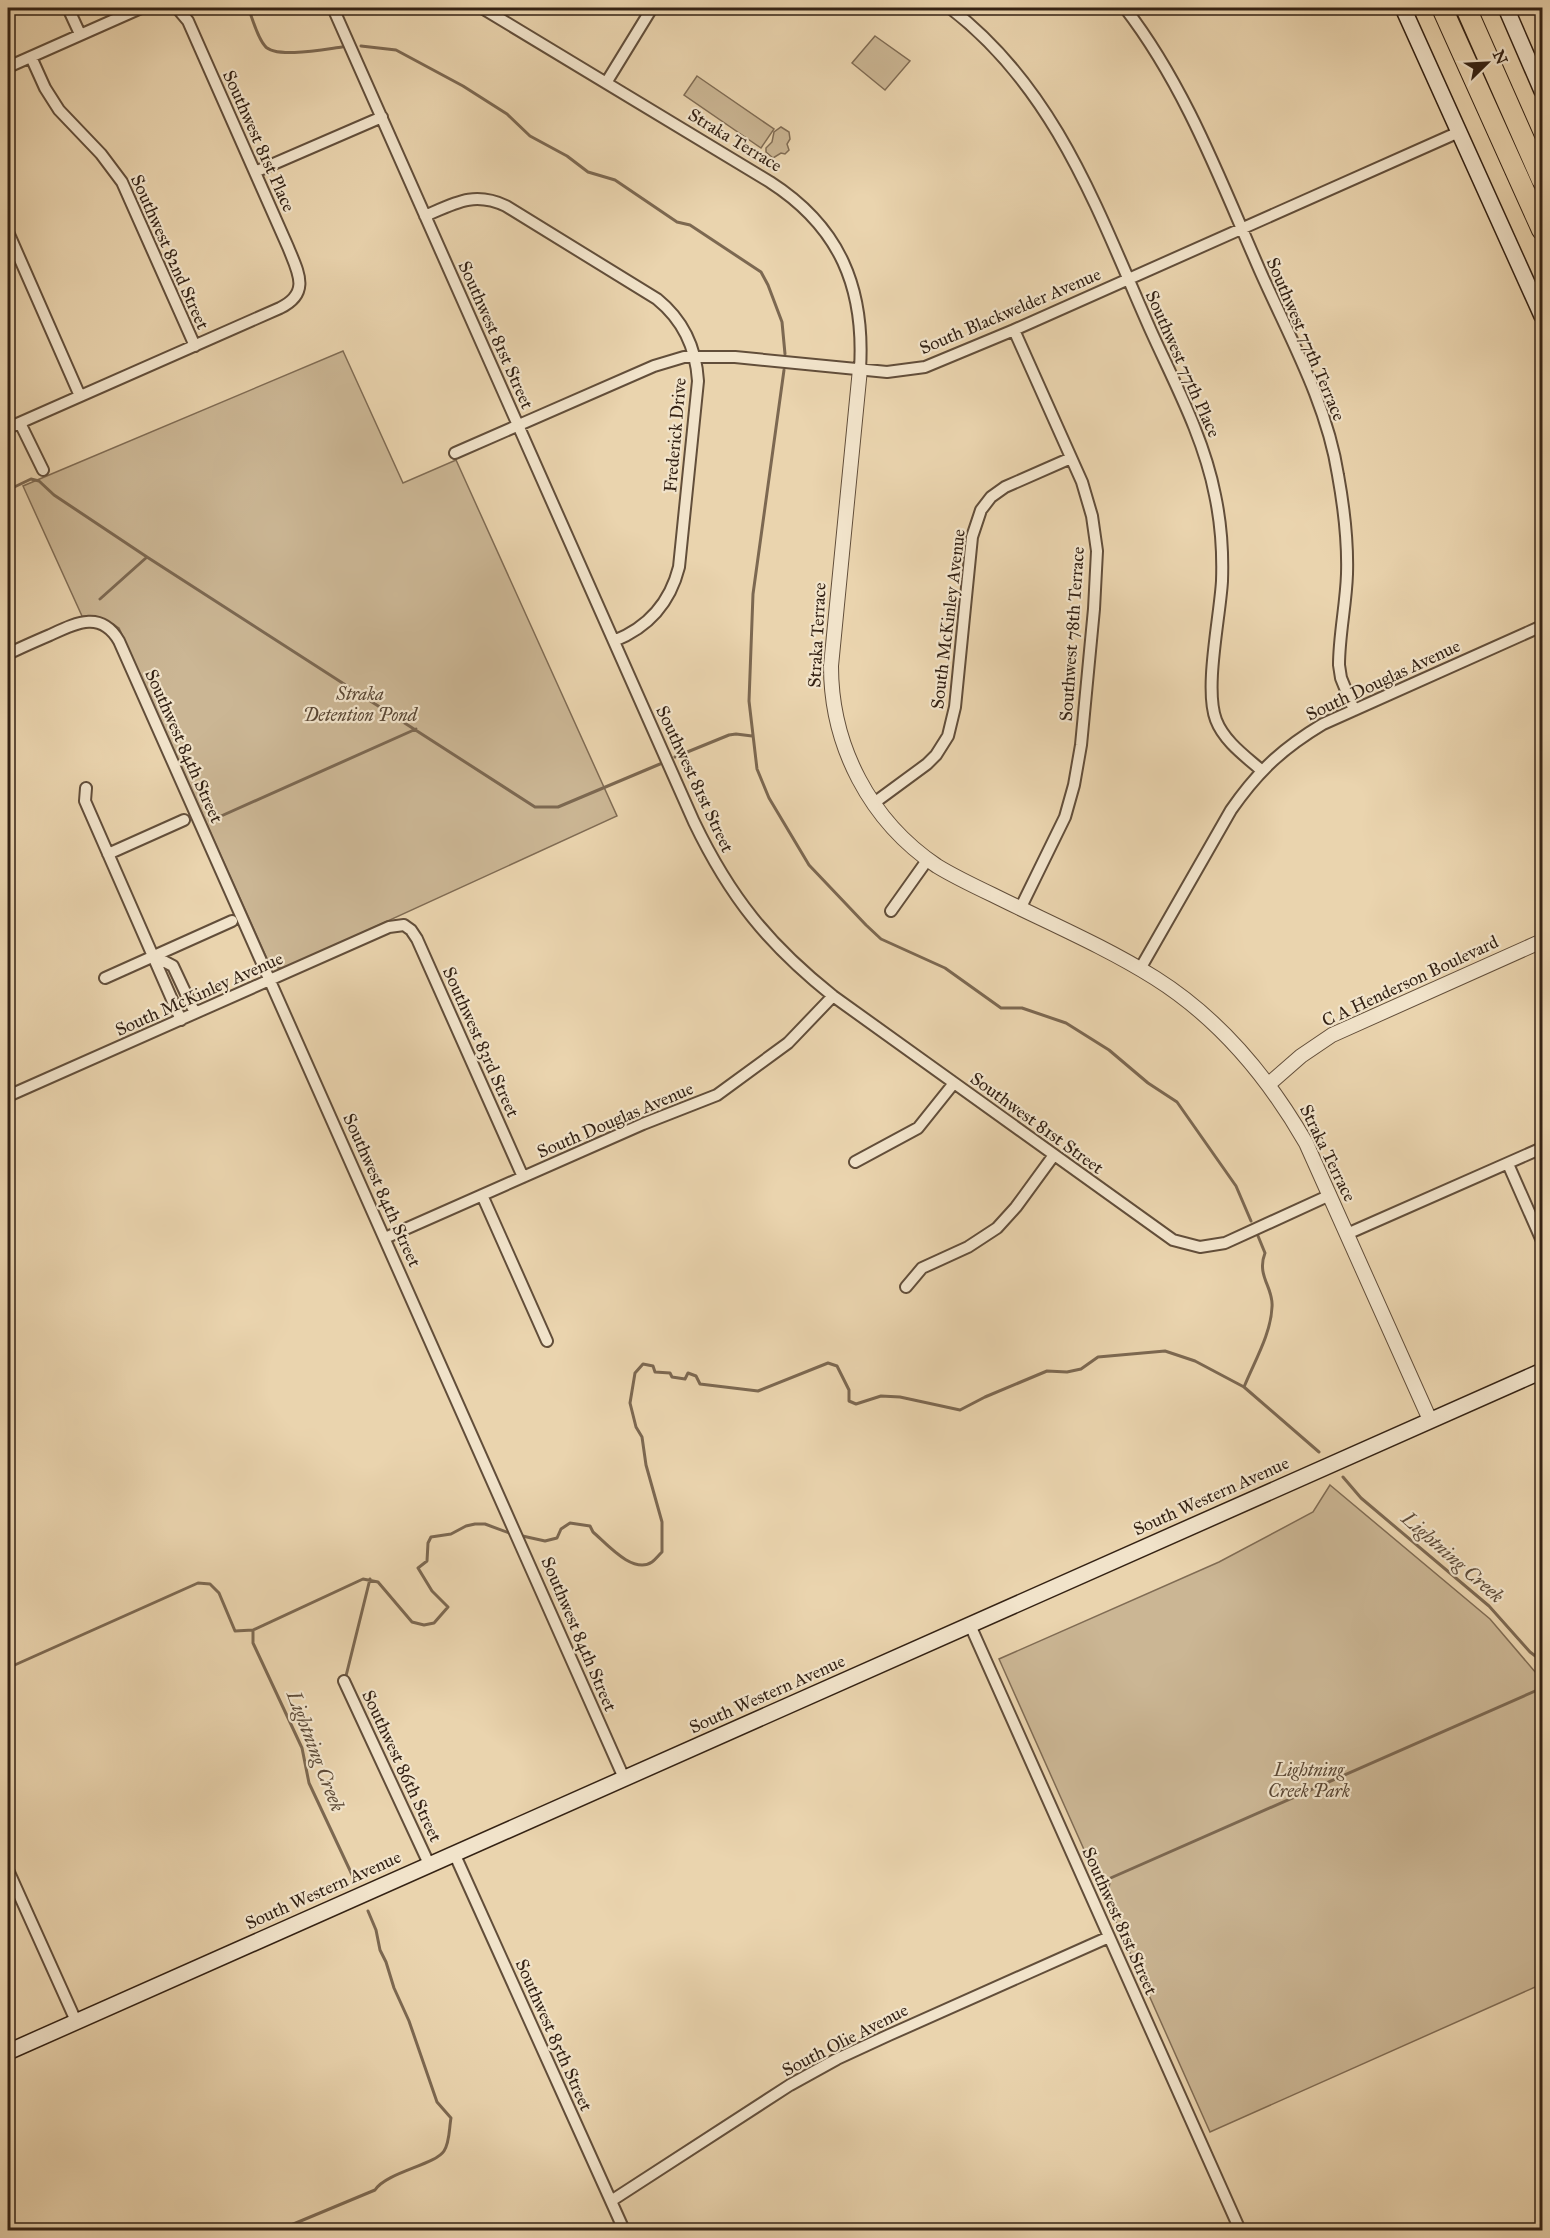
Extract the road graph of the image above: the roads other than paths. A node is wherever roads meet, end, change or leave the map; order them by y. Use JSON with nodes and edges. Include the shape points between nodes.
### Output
{"nodes":[{"id":1,"x":68,"y":8,"type":"edge"},
{"id":2,"x":141,"y":8,"type":"edge"},
{"id":3,"x":177,"y":8,"type":"edge"},
{"id":4,"x":333,"y":8,"type":"edge"},
{"id":5,"x":652,"y":8,"type":"edge"},
{"id":6,"x":950,"y":8,"type":"edge"},
{"id":7,"x":1125,"y":8,"type":"edge"},
{"id":8,"x":1404,"y":8,"type":"edge"},
{"id":9,"x":1442,"y":8,"type":"edge"},
{"id":10,"x":1466,"y":8,"type":"edge"},
{"id":11,"x":1506,"y":8,"type":"edge"},
{"id":12,"x":490,"y":10,"type":"edge"},
{"id":13,"x":80,"y":34,"type":"junction"},
{"id":14,"x":31,"y":57,"type":"junction"},
{"id":15,"x":8,"y":67,"type":"edge"},
{"id":16,"x":606,"y":83,"type":"junction"},
{"id":17,"x":1542,"y":91,"type":"edge"},
{"id":18,"x":382,"y":117,"type":"junction"},
{"id":19,"x":1459,"y":132,"type":"junction"},
{"id":20,"x":255,"y":172,"type":"junction"},
{"id":21,"x":1542,"y":180,"type":"edge"},
{"id":22,"x":425,"y":216,"type":"junction"},
{"id":23,"x":1241,"y":228,"type":"junction"},
{"id":24,"x":1542,"y":230,"type":"edge"},
{"id":25,"x":8,"y":231,"type":"edge"},
{"id":26,"x":1128,"y":279,"type":"junction"},
{"id":27,"x":1542,"y":316,"type":"edge"},
{"id":28,"x":1014,"y":330,"type":"junction"},
{"id":29,"x":195,"y":346,"type":"junction"},
{"id":30,"x":694,"y":357,"type":"junction"},
{"id":31,"x":860,"y":369,"type":"junction"},
{"id":32,"x":80,"y":396,"type":"junction"},
{"id":33,"x":21,"y":423,"type":"junction"},
{"id":34,"x":518,"y":425,"type":"junction"},
{"id":35,"x":8,"y":428,"type":"edge"},
{"id":36,"x":454,"y":453,"type":"dead end"},
{"id":37,"x":1071,"y":458,"type":"junction"},
{"id":38,"x":43,"y":470,"type":"dead end"},
{"id":39,"x":1542,"y":626,"type":"edge"},
{"id":40,"x":614,"y":641,"type":"junction"},
{"id":41,"x":8,"y":654,"type":"edge"},
{"id":42,"x":1354,"y":710,"type":"junction"},
{"id":43,"x":1261,"y":770,"type":"junction"},
{"id":44,"x":86,"y":788,"type":"dead end"},
{"id":45,"x":874,"y":803,"type":"junction"},
{"id":46,"x":184,"y":820,"type":"dead end"},
{"id":47,"x":108,"y":854,"type":"junction"},
{"id":48,"x":928,"y":859,"type":"junction"},
{"id":49,"x":1020,"y":909,"type":"junction"},
{"id":50,"x":891,"y":911,"type":"dead end"},
{"id":51,"x":232,"y":921,"type":"dead end"},
{"id":52,"x":404,"y":926,"type":"joint"},
{"id":53,"x":1542,"y":941,"type":"edge"},
{"id":54,"x":154,"y":956,"type":"junction"},
{"id":55,"x":1140,"y":969,"type":"junction"},
{"id":56,"x":105,"y":978,"type":"dead end"},
{"id":57,"x":271,"y":980,"type":"junction"},
{"id":58,"x":833,"y":996,"type":"junction"},
{"id":59,"x":195,"y":1013,"type":"junction"},
{"id":60,"x":181,"y":1020,"type":"junction"},
{"id":61,"x":954,"y":1083,"type":"junction"},
{"id":62,"x":1269,"y":1084,"type":"junction"},
{"id":63,"x":8,"y":1096,"type":"edge"},
{"id":64,"x":1542,"y":1148,"type":"edge"},
{"id":65,"x":1054,"y":1155,"type":"junction"},
{"id":66,"x":855,"y":1162,"type":"dead end"},
{"id":67,"x":1508,"y":1164,"type":"junction"},
{"id":68,"x":523,"y":1177,"type":"junction"},
{"id":69,"x":482,"y":1195,"type":"junction"},
{"id":70,"x":1330,"y":1195,"type":"junction"},
{"id":71,"x":1347,"y":1234,"type":"junction"},
{"id":72,"x":385,"y":1238,"type":"junction"},
{"id":73,"x":1542,"y":1241,"type":"edge"},
{"id":74,"x":906,"y":1287,"type":"dead end"},
{"id":75,"x":547,"y":1341,"type":"dead end"},
{"id":76,"x":1542,"y":1371,"type":"edge"},
{"id":77,"x":1430,"y":1420,"type":"junction"},
{"id":78,"x":970,"y":1625,"type":"junction"},
{"id":79,"x":344,"y":1681,"type":"dead end"},
{"id":80,"x":624,"y":1778,"type":"junction"},
{"id":81,"x":454,"y":1853,"type":"junction"},
{"id":82,"x":429,"y":1864,"type":"junction"},
{"id":83,"x":8,"y":1870,"type":"edge"},
{"id":84,"x":1109,"y":1937,"type":"junction"},
{"id":85,"x":76,"y":2021,"type":"junction"},
{"id":86,"x":8,"y":2052,"type":"edge"},
{"id":87,"x":611,"y":2201,"type":"junction"},
{"id":88,"x":624,"y":2230,"type":"edge"},
{"id":89,"x":1240,"y":2230,"type":"edge"}],
"edges":[{"from":1,"to":13,"type":"street"},
{"from":2,"to":13,"type":"street"},
{"from":3,"to":20,"type":"street","name":"Southwest 81st Place","via":[[188,21]]},
{"from":4,"to":18,"type":"street","name":"Southwest 81st Street"},
{"from":5,"to":16,"type":"street"},
{"from":6,"to":26,"type":"street","name":"Southwest 77th Place","via":[[996,50],[1039,100],[1075,163]]},
{"from":7,"to":23,"type":"street","name":"Southwest 77th Terrace","via":[[1181,94]]},
{"from":8,"to":19,"type":"main road"},
{"from":9,"to":24,"type":"highway"},
{"from":10,"to":21,"type":"highway"},
{"from":11,"to":17,"type":"main road"},
{"from":12,"to":16,"type":"street","name":"Straka Terrace"},
{"from":13,"to":14,"type":"street"},
{"from":14,"to":15,"type":"street"},
{"from":14,"to":29,"type":"street","name":"Southwest 82nd Street","via":[[59,110],[122,182]]},
{"from":16,"to":31,"type":"street","name":"Straka Terrace","via":[[778,188],[814,217],[835,246],[852,283],[860,320]]},
{"from":18,"to":20,"type":"street"},
{"from":18,"to":22,"type":"street","name":"Southwest 81st Street"},
{"from":19,"to":23,"type":"street","name":"South Blackwelder Avenue"},
{"from":19,"to":27,"type":"main road"},
{"from":20,"to":29,"type":"street","name":"Southwest 81st Place","via":[[293,260],[298,293],[286,305]]},
{"from":22,"to":30,"type":"street","name":"Frederick Drive","via":[[479,198],[506,206],[667,307],[686,333]]},
{"from":22,"to":34,"type":"street","name":"Southwest 81st Street"},
{"from":23,"to":26,"type":"street","name":"South Blackwelder Avenue"},
{"from":23,"to":42,"type":"street","name":"Southwest 77th Terrace","via":[[1308,379],[1334,453],[1347,551],[1341,678]]},
{"from":25,"to":32,"type":"street"},
{"from":26,"to":28,"type":"street","name":"South Blackwelder Avenue"},
{"from":26,"to":43,"type":"street","name":"Southwest 77th Place","via":[[1198,438],[1215,495],[1222,579],[1211,691],[1214,713],[1225,736]]},
{"from":28,"to":31,"type":"street","name":"South Blackwelder Avenue","via":[[925,367],[887,372]]},
{"from":28,"to":37,"type":"street","name":"Southwest 78th Terrace"},
{"from":29,"to":32,"type":"street"},
{"from":30,"to":31,"type":"street","name":"South Blackwelder Avenue"},
{"from":30,"to":34,"type":"street","name":"South Blackwelder Avenue","via":[[654,366]]},
{"from":30,"to":40,"type":"street","name":"Frederick Drive","via":[[697,394],[676,580],[653,617]]},
{"from":31,"to":45,"type":"street","name":"Straka Terrace","via":[[831,677],[836,719],[846,753]]},
{"from":32,"to":33,"type":"street"},
{"from":33,"to":35,"type":"street"},
{"from":33,"to":38,"type":"street"},
{"from":34,"to":36,"type":"street","name":"South Blackwelder Avenue"},
{"from":34,"to":40,"type":"street","name":"Southwest 81st Street"},
{"from":37,"to":45,"type":"street","name":"South McKinley Avenue","via":[[1005,487],[981,510],[972,537],[955,707],[948,736],[927,764]]},
{"from":37,"to":49,"type":"street","name":"Southwest 78th Terrace","via":[[1088,499],[1097,552],[1080,756],[1065,817]]},
{"from":39,"to":42,"type":"street","name":"South Douglas Avenue"},
{"from":40,"to":58,"type":"street","name":"Southwest 81st Street","via":[[694,822],[726,883],[768,938]]},
{"from":41,"to":57,"type":"street","name":"Southwest 84th Street","via":[[85,622],[111,629]]},
{"from":42,"to":43,"type":"street","name":"South Douglas Avenue","via":[[1299,739]]},
{"from":43,"to":55,"type":"street","name":"South Douglas Avenue","via":[[1231,810]]},
{"from":44,"to":47,"type":"street","via":[[85,801]]},
{"from":45,"to":48,"type":"street","name":"Straka Terrace","via":[[897,833]]},
{"from":46,"to":47,"type":"street"},
{"from":47,"to":54,"type":"street"},
{"from":48,"to":49,"type":"street","name":"Straka Terrace"},
{"from":48,"to":50,"type":"street"},
{"from":49,"to":55,"type":"street","name":"Straka Terrace"},
{"from":51,"to":54,"type":"street"},
{"from":52,"to":57,"type":"street","name":"South McKinley Avenue","via":[[389,927]]},
{"from":52,"to":68,"type":"street","name":"Southwest 83rd Street","via":[[417,939]]},
{"from":53,"to":62,"type":"street","name":"C A Henderson Boulevard","via":[[1332,1035]]},
{"from":54,"to":56,"type":"street"},
{"from":54,"to":59,"type":"street","via":[[173,966]]},
{"from":54,"to":60,"type":"street"},
{"from":55,"to":62,"type":"street","name":"Straka Terrace","via":[[1215,1024]]},
{"from":57,"to":59,"type":"street","name":"South McKinley Avenue"},
{"from":57,"to":72,"type":"street","name":"Southwest 84th Street"},
{"from":58,"to":61,"type":"street","name":"Southwest 81st Street"},
{"from":58,"to":68,"type":"street","name":"South Douglas Avenue","via":[[788,1043],[725,1091]]},
{"from":59,"to":60,"type":"street","name":"South McKinley Avenue"},
{"from":60,"to":63,"type":"street","name":"South McKinley Avenue"},
{"from":61,"to":65,"type":"street","name":"Southwest 81st Street"},
{"from":61,"to":66,"type":"street","via":[[918,1128]]},
{"from":62,"to":70,"type":"street","name":"Straka Terrace","via":[[1306,1143]]},
{"from":64,"to":67,"type":"street"},
{"from":65,"to":70,"type":"street","name":"Southwest 81st Street","via":[[1162,1234],[1189,1246],[1225,1243]]},
{"from":65,"to":74,"type":"street","via":[[997,1228],[968,1247],[922,1268]]},
{"from":67,"to":71,"type":"street"},
{"from":67,"to":73,"type":"street"},
{"from":68,"to":69,"type":"street","name":"South Douglas Avenue"},
{"from":69,"to":72,"type":"street","name":"South Douglas Avenue"},
{"from":69,"to":75,"type":"street"},
{"from":70,"to":71,"type":"street","name":"Straka Terrace"},
{"from":71,"to":77,"type":"street","name":"Straka Terrace"},
{"from":72,"to":80,"type":"street","name":"Southwest 84th Street"},
{"from":76,"to":77,"type":"main road","name":"South Western Avenue"},
{"from":77,"to":78,"type":"main road","name":"South Western Avenue"},
{"from":78,"to":80,"type":"main road","name":"South Western Avenue"},
{"from":78,"to":84,"type":"street","name":"Southwest 81st Street"},
{"from":79,"to":82,"type":"street","name":"Southwest 86th Street"},
{"from":80,"to":81,"type":"main road","name":"South Western Avenue"},
{"from":81,"to":82,"type":"main road","name":"South Western Avenue"},
{"from":81,"to":87,"type":"street","name":"Southwest 85th Street"},
{"from":82,"to":85,"type":"main road","name":"South Western Avenue"},
{"from":83,"to":85,"type":"street"},
{"from":84,"to":87,"type":"street","name":"South Olie Avenue","via":[[819,2068]]},
{"from":84,"to":89,"type":"street","name":"Southwest 81st Street"},
{"from":85,"to":86,"type":"main road","name":"South Western Avenue"},
{"from":87,"to":88,"type":"street","name":"Southwest 85th Street"}]}
